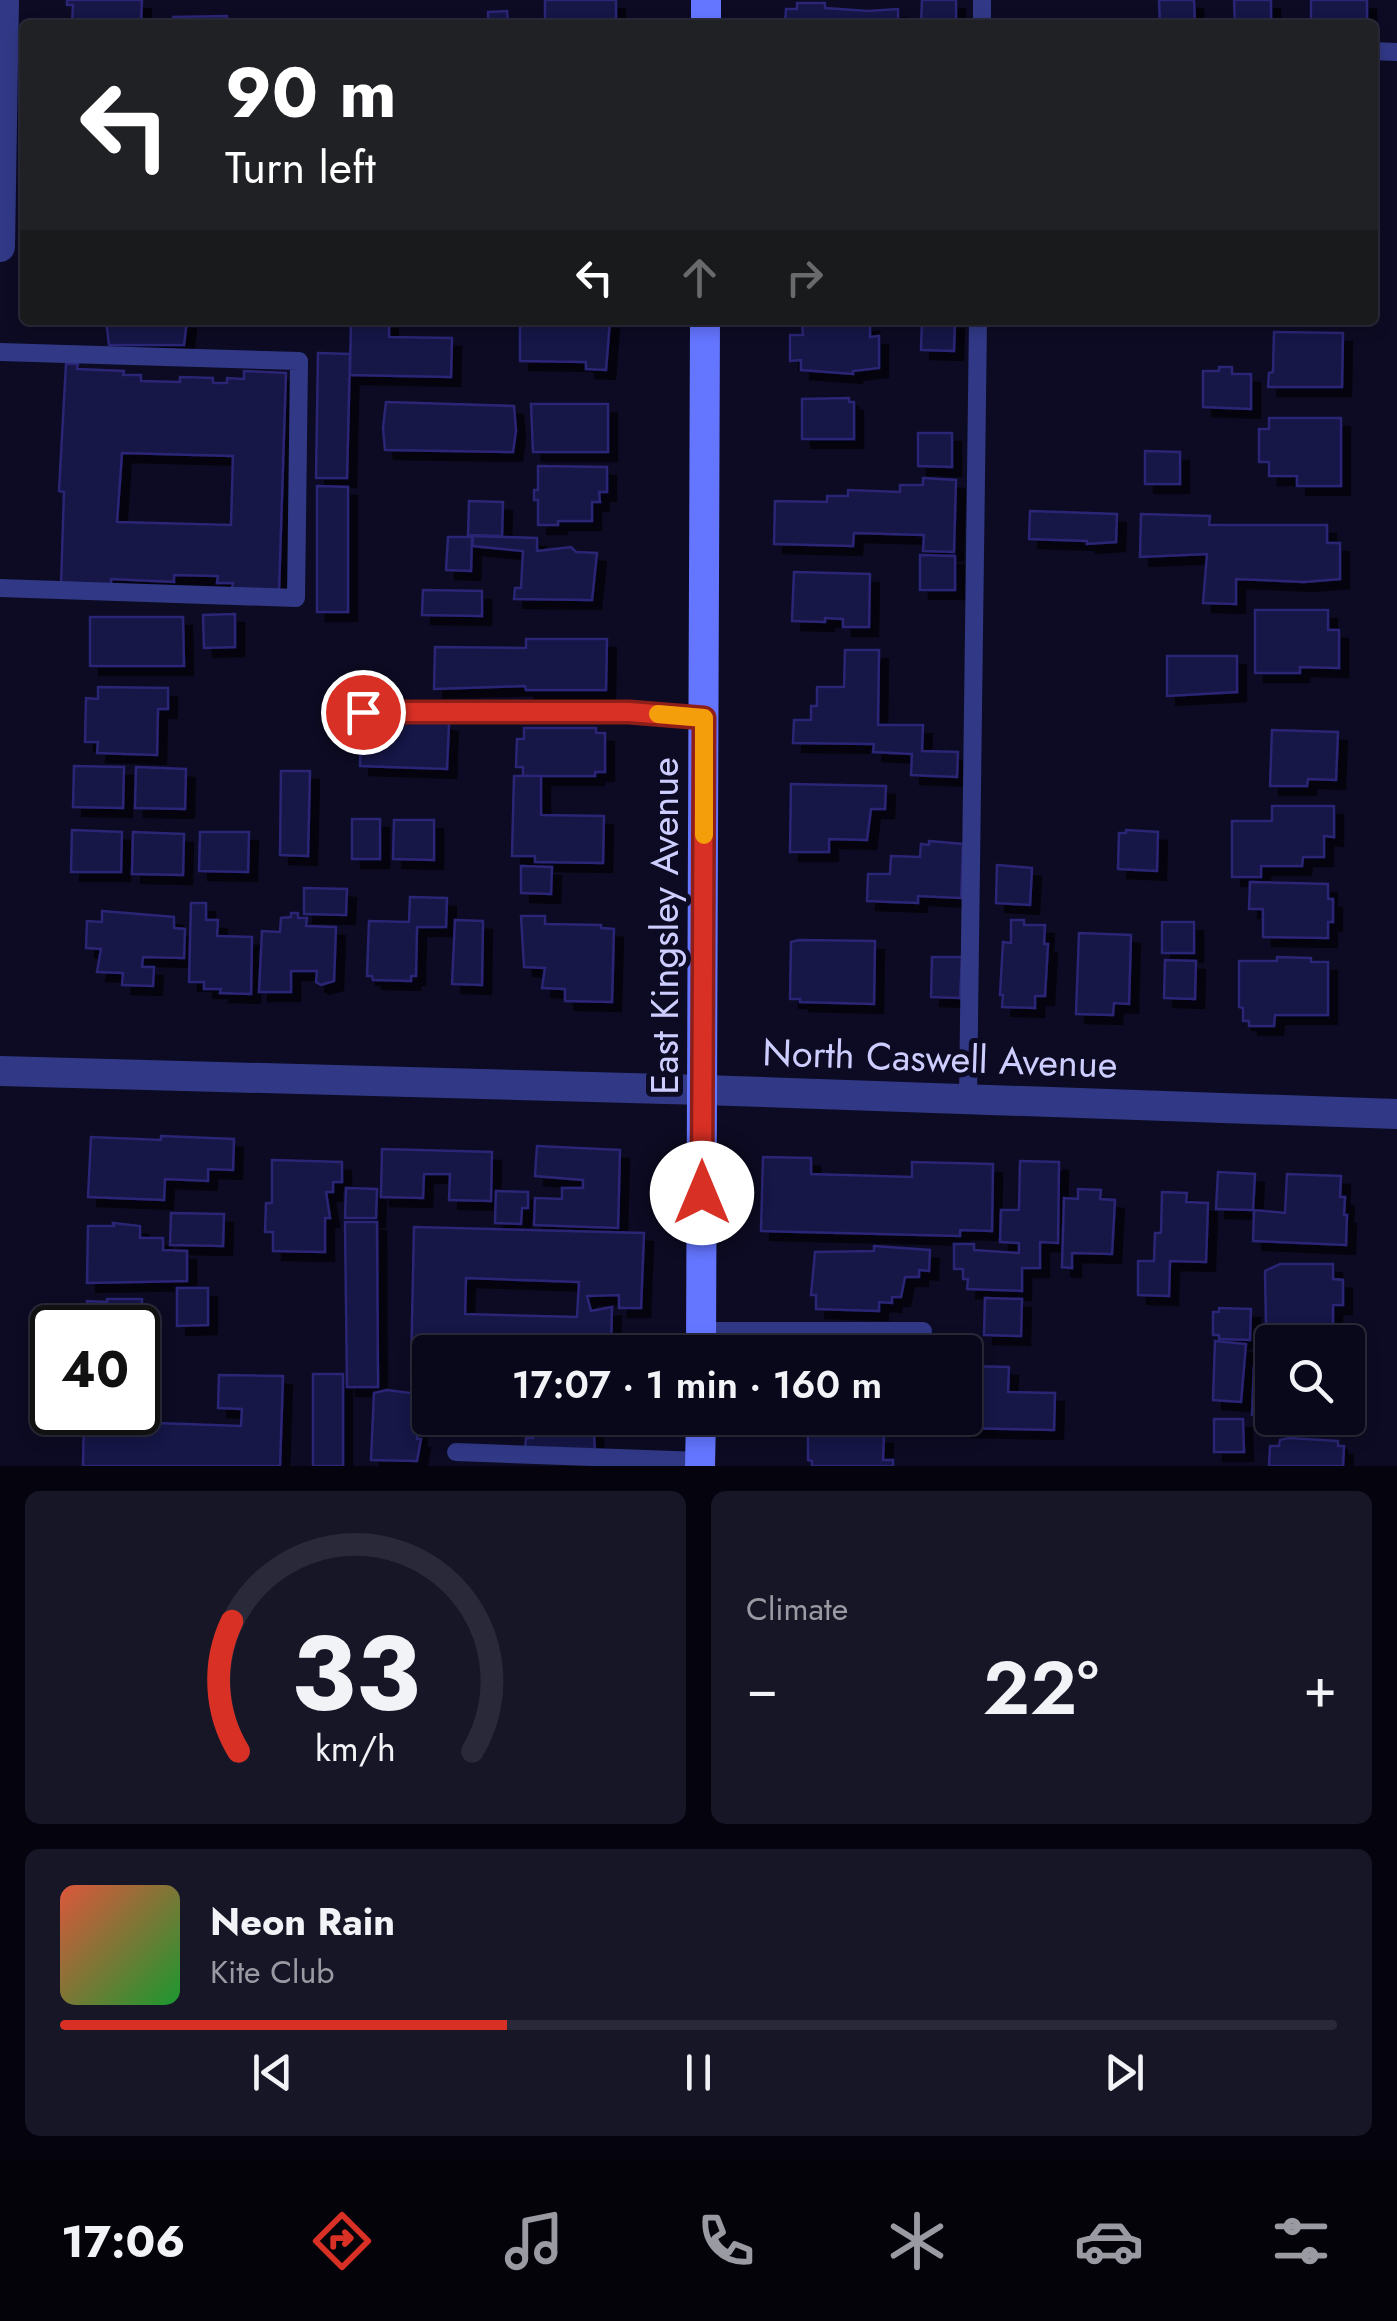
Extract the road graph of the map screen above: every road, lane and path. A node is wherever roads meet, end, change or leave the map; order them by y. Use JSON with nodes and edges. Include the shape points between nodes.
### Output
{"nodes":[{"id":1,"x":4,"y":0,"type":"edge"},
{"id":2,"x":0,"y":248,"type":"edge"},
{"id":3,"x":705,"y":325,"type":"edge"},
{"id":4,"x":978,"y":325,"type":"edge"},
{"id":5,"x":0,"y":352,"type":"edge"},
{"id":6,"x":0,"y":588,"type":"edge"},
{"id":7,"x":363,"y":712,"type":"dead end"},
{"id":8,"x":704,"y":718,"type":"junction"},
{"id":9,"x":0,"y":1071,"type":"edge"},
{"id":10,"x":703,"y":1090,"type":"junction"},
{"id":11,"x":968,"y":1099,"type":"junction"},
{"id":12,"x":1397,"y":1114,"type":"edge"},
{"id":13,"x":923,"y":1330,"type":"dead end"},
{"id":14,"x":701,"y":1335,"type":"edge"},
{"id":15,"x":830,"y":1335,"type":"edge"},
{"id":16,"x":701,"y":1435,"type":"edge"},
{"id":17,"x":456,"y":1452,"type":"dead end"},
{"id":18,"x":700,"y":1464,"type":"edge"}],
"edges":[{"from":1,"to":2,"type":"street"},
{"from":3,"to":8,"type":"street","name":"East Kingsley Avenue"},
{"from":4,"to":11,"type":"lane"},
{"from":5,"to":6,"type":"lane","via":[[299,361],[296,598]]},
{"from":7,"to":8,"type":"lane"},
{"from":8,"to":10,"type":"street","name":"East Kingsley Avenue"},
{"from":9,"to":10,"type":"street","name":"North Caswell Avenue"},
{"from":10,"to":11,"type":"street","name":"North Caswell Avenue"},
{"from":10,"to":14,"type":"street","name":"East Kingsley Avenue"},
{"from":11,"to":12,"type":"street","name":"North Caswell Avenue"},
{"from":13,"to":15,"type":"lane"},
{"from":16,"to":18,"type":"street"},
{"from":17,"to":18,"type":"lane"}]}
